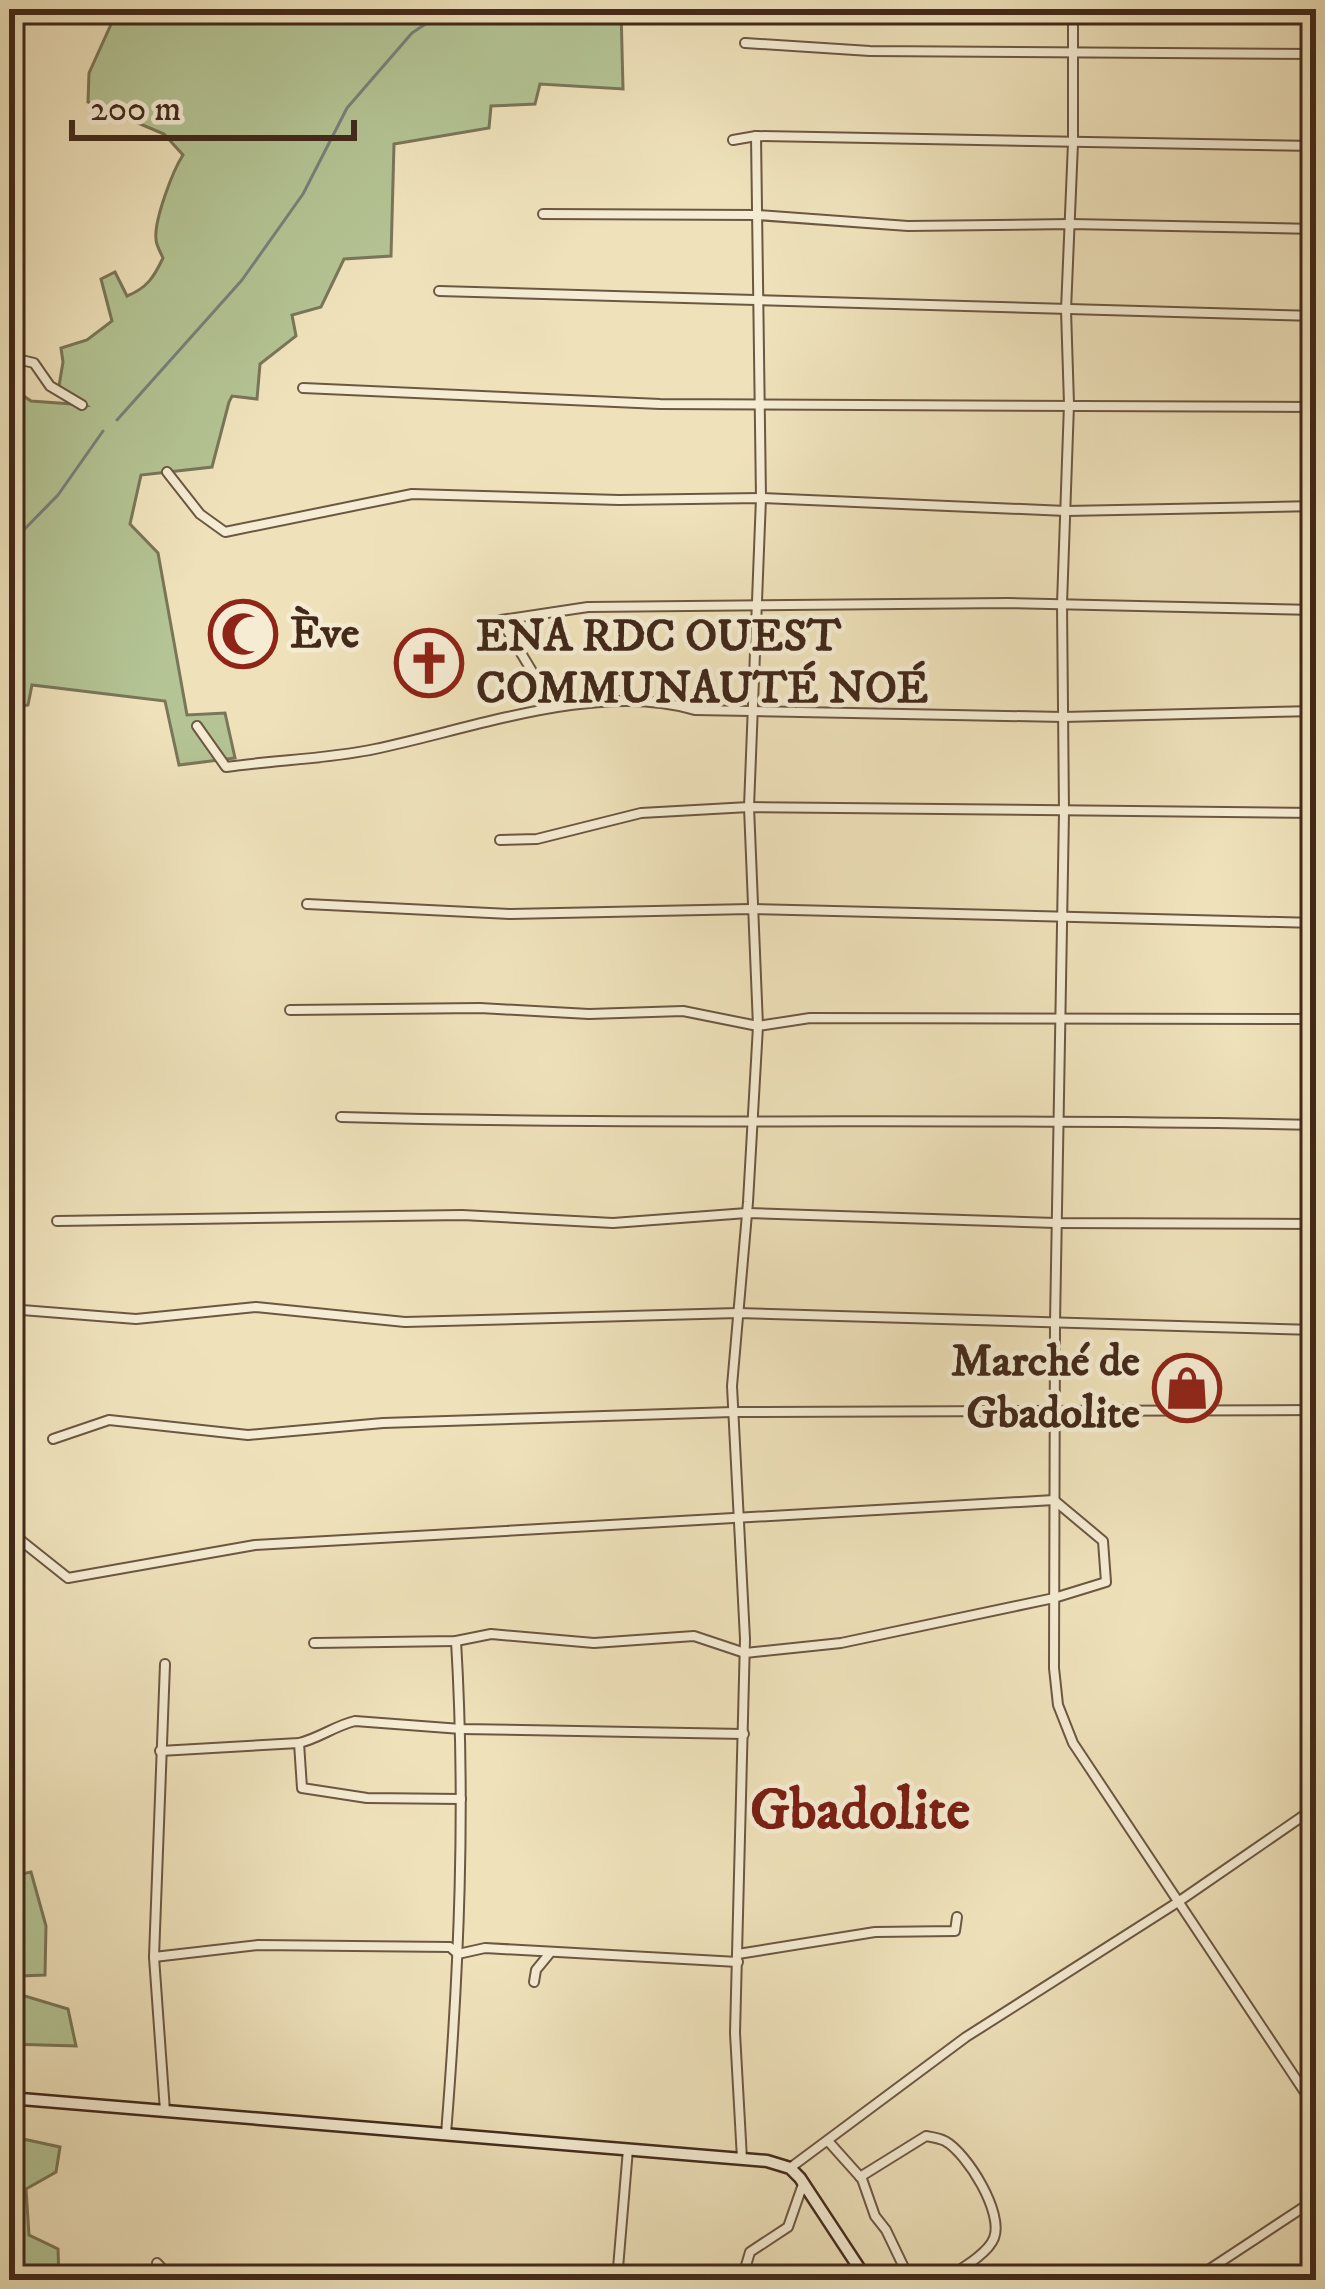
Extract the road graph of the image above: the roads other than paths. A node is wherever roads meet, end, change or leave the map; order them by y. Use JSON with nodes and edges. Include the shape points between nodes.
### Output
{"nodes":[{"id":1,"x":1073,"y":9,"type":"edge"},
{"id":2,"x":745,"y":43,"type":"dead end"},
{"id":3,"x":1073,"y":53,"type":"junction"},
{"id":4,"x":1316,"y":54,"type":"edge"},
{"id":5,"x":756,"y":136,"type":"junction"},
{"id":6,"x":733,"y":140,"type":"dead end"},
{"id":7,"x":1073,"y":143,"type":"junction"},
{"id":8,"x":1316,"y":146,"type":"edge"},
{"id":9,"x":542,"y":214,"type":"dead end"},
{"id":10,"x":757,"y":215,"type":"junction"},
{"id":11,"x":1071,"y":224,"type":"junction"},
{"id":12,"x":1316,"y":229,"type":"edge"},
{"id":13,"x":439,"y":291,"type":"dead end"},
{"id":14,"x":758,"y":303,"type":"junction"},
{"id":15,"x":1066,"y":310,"type":"junction"},
{"id":16,"x":1316,"y":316,"type":"edge"},
{"id":17,"x":9,"y":357,"type":"edge"},
{"id":18,"x":303,"y":388,"type":"dead end"},
{"id":19,"x":760,"y":403,"type":"junction"},
{"id":20,"x":1069,"y":404,"type":"junction"},
{"id":21,"x":82,"y":405,"type":"dead end"},
{"id":22,"x":1316,"y":407,"type":"edge"},
{"id":23,"x":166,"y":472,"type":"dead end"},
{"id":24,"x":761,"y":498,"type":"junction"},
{"id":25,"x":1316,"y":506,"type":"edge"},
{"id":26,"x":1066,"y":511,"type":"junction"},
{"id":27,"x":1062,"y":604,"type":"junction"},
{"id":28,"x":755,"y":607,"type":"junction"},
{"id":29,"x":1316,"y":610,"type":"edge"},
{"id":30,"x":553,"y":706,"type":"junction"},
{"id":31,"x":751,"y":712,"type":"junction"},
{"id":32,"x":1316,"y":712,"type":"edge"},
{"id":33,"x":1064,"y":716,"type":"junction"},
{"id":34,"x":197,"y":726,"type":"dead end"},
{"id":35,"x":749,"y":807,"type":"junction"},
{"id":36,"x":1064,"y":812,"type":"junction"},
{"id":37,"x":1316,"y":813,"type":"edge"},
{"id":38,"x":500,"y":840,"type":"dead end"},
{"id":39,"x":307,"y":904,"type":"dead end"},
{"id":40,"x":751,"y":908,"type":"junction"},
{"id":41,"x":1062,"y":915,"type":"junction"},
{"id":42,"x":1316,"y":923,"type":"edge"},
{"id":43,"x":290,"y":1010,"type":"dead end"},
{"id":44,"x":1060,"y":1016,"type":"junction"},
{"id":45,"x":1316,"y":1019,"type":"edge"},
{"id":46,"x":758,"y":1026,"type":"junction"},
{"id":47,"x":341,"y":1117,"type":"dead end"},
{"id":48,"x":1058,"y":1119,"type":"junction"},
{"id":49,"x":753,"y":1120,"type":"junction"},
{"id":50,"x":1316,"y":1125,"type":"edge"},
{"id":51,"x":747,"y":1213,"type":"junction"},
{"id":52,"x":57,"y":1221,"type":"dead end"},
{"id":53,"x":1056,"y":1223,"type":"junction"},
{"id":54,"x":1316,"y":1224,"type":"edge"},
{"id":55,"x":9,"y":1309,"type":"edge"},
{"id":56,"x":738,"y":1313,"type":"junction"},
{"id":57,"x":1054,"y":1323,"type":"junction"},
{"id":58,"x":1316,"y":1330,"type":"edge"},
{"id":59,"x":1316,"y":1410,"type":"edge"},
{"id":60,"x":1054,"y":1411,"type":"junction"},
{"id":61,"x":733,"y":1412,"type":"junction"},
{"id":62,"x":53,"y":1439,"type":"dead end"},
{"id":63,"x":1054,"y":1500,"type":"junction"},
{"id":64,"x":739,"y":1516,"type":"junction"},
{"id":65,"x":9,"y":1531,"type":"edge"},
{"id":66,"x":1054,"y":1598,"type":"junction"},
{"id":67,"x":456,"y":1641,"type":"junction"},
{"id":68,"x":314,"y":1643,"type":"dead end"},
{"id":69,"x":745,"y":1653,"type":"junction"},
{"id":70,"x":165,"y":1664,"type":"dead end"},
{"id":71,"x":461,"y":1729,"type":"junction"},
{"id":72,"x":744,"y":1734,"type":"junction"},
{"id":73,"x":299,"y":1743,"type":"junction"},
{"id":74,"x":160,"y":1751,"type":"junction"},
{"id":75,"x":461,"y":1798,"type":"junction"},
{"id":76,"x":1316,"y":1808,"type":"edge"},
{"id":77,"x":1178,"y":1902,"type":"junction"},
{"id":78,"x":957,"y":1917,"type":"dead end"},
{"id":79,"x":550,"y":1952,"type":"junction"},
{"id":80,"x":458,"y":1954,"type":"junction"},
{"id":81,"x":154,"y":1957,"type":"junction"},
{"id":82,"x":738,"y":1958,"type":"junction"},
{"id":83,"x":534,"y":1982,"type":"dead end"},
{"id":84,"x":9,"y":2098,"type":"edge"},
{"id":85,"x":1316,"y":2109,"type":"edge"},
{"id":86,"x":165,"y":2111,"type":"junction"},
{"id":87,"x":446,"y":2134,"type":"junction"},
{"id":88,"x":828,"y":2141,"type":"junction"},
{"id":89,"x":628,"y":2150,"type":"junction"},
{"id":90,"x":742,"y":2159,"type":"junction"},
{"id":91,"x":790,"y":2168,"type":"junction"},
{"id":92,"x":860,"y":2176,"type":"junction"},
{"id":93,"x":803,"y":2183,"type":"junction"},
{"id":94,"x":1316,"y":2199,"type":"edge"},
{"id":95,"x":157,"y":2263,"type":"dead end"},
{"id":96,"x":742,"y":2278,"type":"edge"},
{"id":97,"x":173,"y":2280,"type":"edge"},
{"id":98,"x":616,"y":2280,"type":"edge"},
{"id":99,"x":868,"y":2280,"type":"edge"},
{"id":100,"x":910,"y":2280,"type":"edge"},
{"id":101,"x":944,"y":2280,"type":"edge"},
{"id":102,"x":1193,"y":2280,"type":"edge"}],
"edges":[{"from":1,"to":3,"type":"street"},
{"from":2,"to":3,"type":"street"},
{"from":3,"to":4,"type":"street"},
{"from":3,"to":7,"type":"street"},
{"from":5,"to":6,"type":"street"},
{"from":5,"to":7,"type":"street"},
{"from":5,"to":10,"type":"street"},
{"from":7,"to":8,"type":"street"},
{"from":7,"to":11,"type":"street"},
{"from":9,"to":10,"type":"street"},
{"from":10,"to":11,"type":"street","via":[[908,226]]},
{"from":10,"to":14,"type":"street"},
{"from":11,"to":12,"type":"street"},
{"from":11,"to":15,"type":"street"},
{"from":13,"to":14,"type":"street"},
{"from":14,"to":15,"type":"street"},
{"from":14,"to":19,"type":"street"},
{"from":15,"to":16,"type":"street"},
{"from":15,"to":20,"type":"street"},
{"from":17,"to":21,"type":"street","via":[[34,363],[50,386]]},
{"from":18,"to":19,"type":"street"},
{"from":19,"to":20,"type":"street"},
{"from":19,"to":24,"type":"street"},
{"from":20,"to":22,"type":"street"},
{"from":20,"to":26,"type":"street"},
{"from":23,"to":24,"type":"street","via":[[225,532],[412,494]]},
{"from":24,"to":26,"type":"street"},
{"from":24,"to":28,"type":"street"},
{"from":25,"to":26,"type":"street"},
{"from":26,"to":27,"type":"street"},
{"from":27,"to":28,"type":"street"},
{"from":27,"to":29,"type":"street"},
{"from":27,"to":33,"type":"street"},
{"from":28,"to":30,"type":"street","via":[[588,607],[501,620]]},
{"from":28,"to":31,"type":"street"},
{"from":30,"to":31,"type":"street","via":[[669,702]]},
{"from":30,"to":34,"type":"street","via":[[370,751],[226,767]]},
{"from":31,"to":33,"type":"street"},
{"from":31,"to":35,"type":"street"},
{"from":32,"to":33,"type":"street"},
{"from":33,"to":36,"type":"street"},
{"from":35,"to":36,"type":"street"},
{"from":35,"to":38,"type":"street","via":[[641,813]]},
{"from":35,"to":40,"type":"street"},
{"from":36,"to":37,"type":"street"},
{"from":36,"to":41,"type":"street"},
{"from":39,"to":40,"type":"street","via":[[510,914]]},
{"from":40,"to":41,"type":"street"},
{"from":40,"to":46,"type":"street"},
{"from":41,"to":42,"type":"street"},
{"from":41,"to":44,"type":"street"},
{"from":43,"to":46,"type":"street","via":[[683,1011]]},
{"from":44,"to":45,"type":"street"},
{"from":44,"to":46,"type":"street","via":[[810,1018]]},
{"from":44,"to":48,"type":"street"},
{"from":46,"to":49,"type":"street"},
{"from":47,"to":49,"type":"street"},
{"from":48,"to":49,"type":"street"},
{"from":48,"to":50,"type":"street"},
{"from":48,"to":53,"type":"street"},
{"from":49,"to":51,"type":"street"},
{"from":51,"to":52,"type":"street","via":[[613,1223],[462,1215]]},
{"from":51,"to":53,"type":"street"},
{"from":51,"to":56,"type":"street"},
{"from":53,"to":54,"type":"street"},
{"from":53,"to":57,"type":"street"},
{"from":55,"to":56,"type":"street","via":[[136,1319],[256,1306],[405,1322]]},
{"from":56,"to":57,"type":"street"},
{"from":56,"to":61,"type":"street"},
{"from":57,"to":58,"type":"street"},
{"from":57,"to":60,"type":"street"},
{"from":59,"to":60,"type":"street"},
{"from":60,"to":61,"type":"street"},
{"from":60,"to":63,"type":"street"},
{"from":61,"to":62,"type":"street","via":[[383,1423],[248,1436],[109,1420]]},
{"from":61,"to":64,"type":"street"},
{"from":63,"to":64,"type":"street"},
{"from":63,"to":66,"type":"street"},
{"from":63,"to":66,"type":"street","via":[[1103,1541],[1106,1582]]},
{"from":64,"to":65,"type":"street","via":[[255,1545],[68,1578]]},
{"from":64,"to":69,"type":"street"},
{"from":66,"to":69,"type":"street","via":[[841,1643]]},
{"from":66,"to":77,"type":"street","via":[[1054,1668],[1065,1724]]},
{"from":67,"to":68,"type":"street"},
{"from":67,"to":69,"type":"street","via":[[491,1634],[594,1643],[694,1636]]},
{"from":67,"to":71,"type":"street"},
{"from":69,"to":72,"type":"street"},
{"from":70,"to":74,"type":"street"},
{"from":71,"to":72,"type":"street"},
{"from":71,"to":73,"type":"street","via":[[355,1720]]},
{"from":71,"to":75,"type":"street"},
{"from":72,"to":82,"type":"street"},
{"from":73,"to":74,"type":"street"},
{"from":73,"to":75,"type":"street","via":[[299,1783],[308,1790]]},
{"from":74,"to":81,"type":"street"},
{"from":75,"to":80,"type":"street"},
{"from":76,"to":77,"type":"street"},
{"from":77,"to":85,"type":"street"},
{"from":77,"to":88,"type":"street","via":[[966,2037]]},
{"from":78,"to":82,"type":"street","via":[[955,1931],[875,1932]]},
{"from":79,"to":80,"type":"street"},
{"from":79,"to":82,"type":"street"},
{"from":79,"to":83,"type":"street"},
{"from":80,"to":81,"type":"street","via":[[450,1947],[259,1945]]},
{"from":80,"to":87,"type":"street"},
{"from":81,"to":86,"type":"street"},
{"from":82,"to":90,"type":"street"},
{"from":84,"to":86,"type":"street"},
{"from":86,"to":87,"type":"street"},
{"from":87,"to":89,"type":"street"},
{"from":88,"to":91,"type":"street"},
{"from":88,"to":92,"type":"street"},
{"from":89,"to":90,"type":"street"},
{"from":89,"to":98,"type":"street"},
{"from":90,"to":91,"type":"street"},
{"from":91,"to":93,"type":"street"},
{"from":92,"to":100,"type":"street"},
{"from":92,"to":101,"type":"street","via":[[926,2135],[945,2141],[972,2168],[996,2232]]},
{"from":93,"to":96,"type":"street","via":[[788,2227],[750,2252]]},
{"from":93,"to":99,"type":"street"},
{"from":94,"to":102,"type":"street"},
{"from":95,"to":97,"type":"street"}]}
